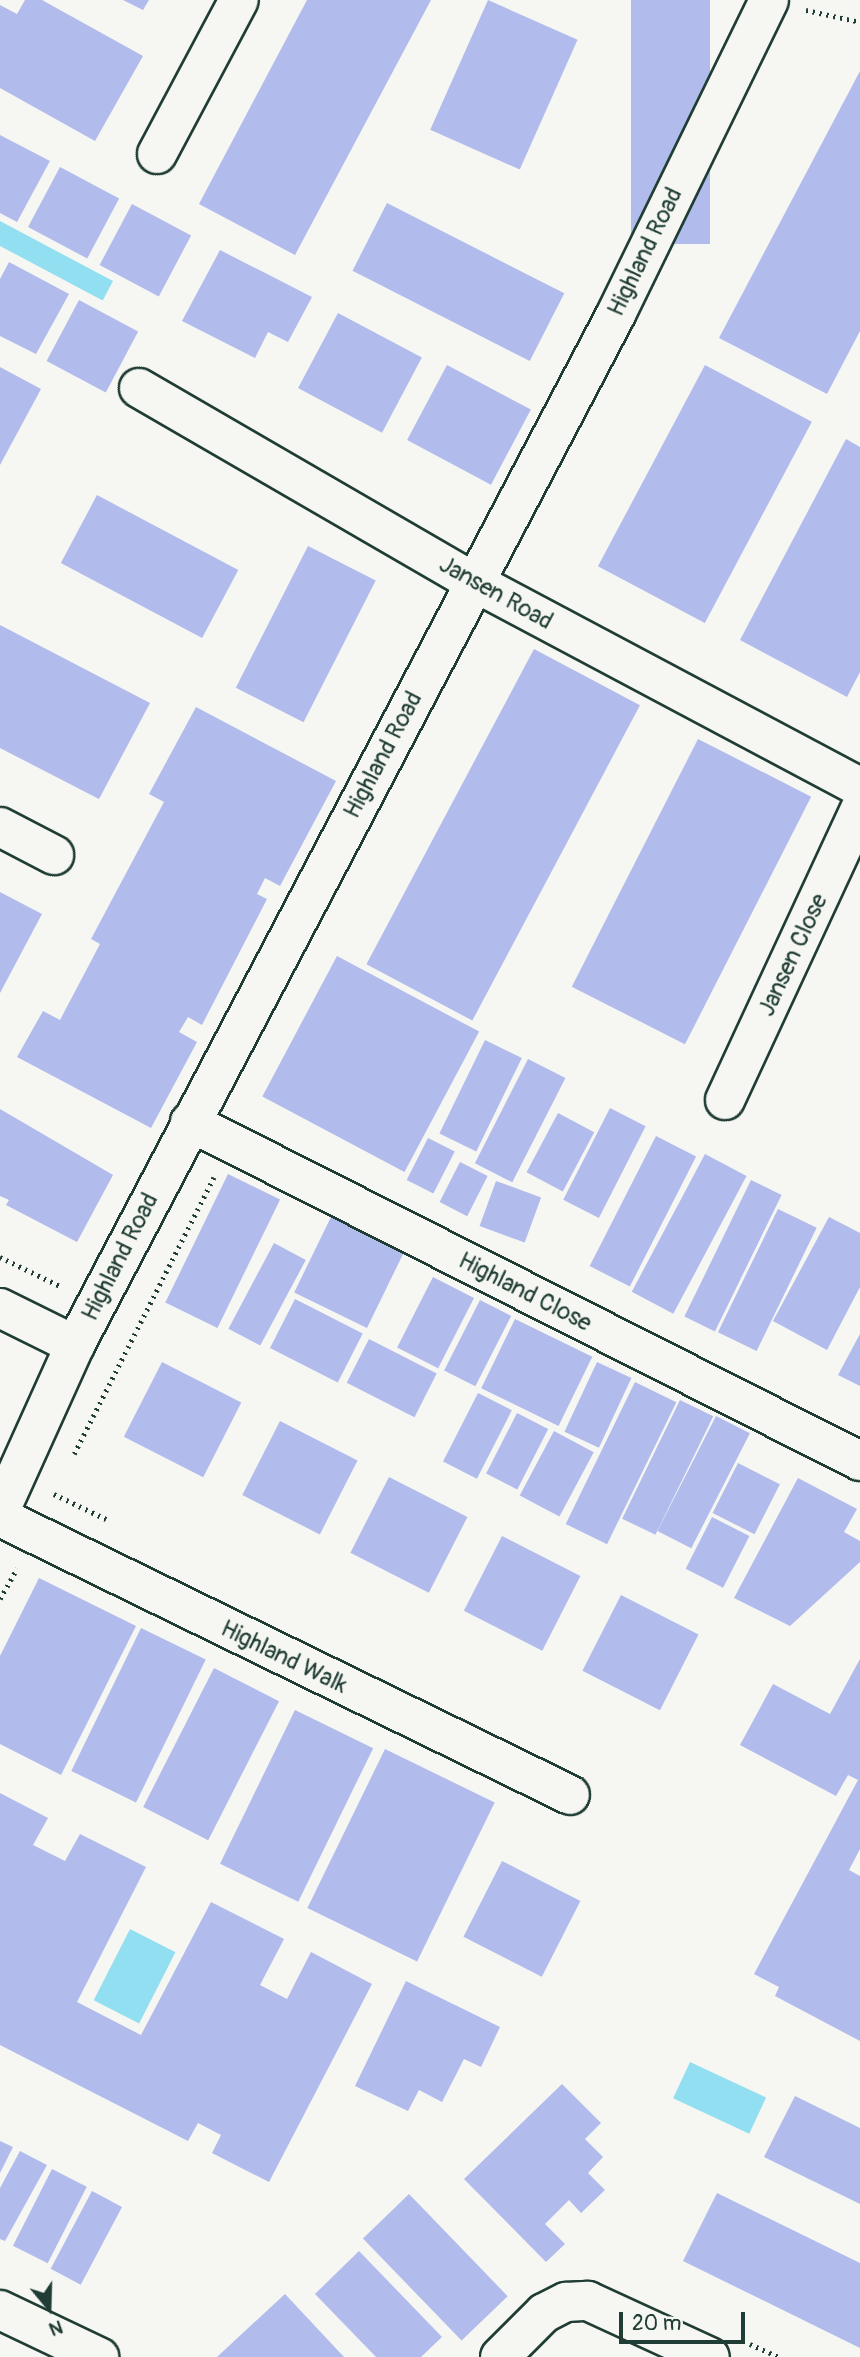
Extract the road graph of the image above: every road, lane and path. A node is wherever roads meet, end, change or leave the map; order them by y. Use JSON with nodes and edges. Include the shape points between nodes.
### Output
{"nodes":[{"id":1,"x":239,"y":0,"type":"edge"},
{"id":2,"x":769,"y":0,"type":"edge"},
{"id":3,"x":157,"y":154,"type":"dead end"},
{"id":4,"x":139,"y":388,"type":"dead end"},
{"id":5,"x":474,"y":582,"type":"junction"},
{"id":6,"x":860,"y":787,"type":"edge"},
{"id":7,"x":860,"y":809,"type":"edge"},
{"id":8,"x":0,"y":827,"type":"edge"},
{"id":9,"x":54,"y":855,"type":"dead end"},
{"id":10,"x":725,"y":1101,"type":"dead end"},
{"id":11,"x":190,"y":1122,"type":"junction"},
{"id":12,"x":231,"y":1144,"type":"junction"},
{"id":13,"x":0,"y":1257,"type":"edge"},
{"id":14,"x":68,"y":1290,"type":"dead end"},
{"id":15,"x":0,"y":1308,"type":"edge"},
{"id":16,"x":75,"y":1345,"type":"junction"},
{"id":17,"x":72,"y":1458,"type":"dead end"},
{"id":18,"x":860,"y":1461,"type":"edge"},
{"id":19,"x":60,"y":1482,"type":"dead end"},
{"id":20,"x":0,"y":1511,"type":"edge"},
{"id":21,"x":0,"y":1517,"type":"edge"},
{"id":22,"x":34,"y":1535,"type":"junction"},
{"id":23,"x":0,"y":1599,"type":"edge"},
{"id":24,"x":570,"y":1795,"type":"dead end"},
{"id":25,"x":0,"y":2310,"type":"edge"},
{"id":26,"x":99,"y":2357,"type":"edge"},
{"id":27,"x":500,"y":2357,"type":"edge"},
{"id":28,"x":710,"y":2357,"type":"edge"}],
"edges":[{"from":1,"to":3,"type":"street"},
{"from":2,"to":5,"type":"street","name":"Highland Road","via":[[616,314]]},
{"from":4,"to":5,"type":"street","name":"Jansen Road"},
{"from":5,"to":6,"type":"street","name":"Jansen Road"},
{"from":5,"to":11,"type":"street","name":"Highland Road"},
{"from":7,"to":10,"type":"street","name":"Jansen Close"},
{"from":8,"to":9,"type":"street"},
{"from":11,"to":12,"type":"street","name":"Highland Close"},
{"from":11,"to":16,"type":"street","name":"Highland Road"},
{"from":12,"to":17,"type":"path"},
{"from":12,"to":18,"type":"street","name":"Highland Close"},
{"from":13,"to":14,"type":"path"},
{"from":15,"to":16,"type":"street"},
{"from":16,"to":20,"type":"street","name":"Highland Road"},
{"from":19,"to":22,"type":"path"},
{"from":21,"to":22,"type":"street","name":"Highland Walk"},
{"from":22,"to":23,"type":"path"},
{"from":22,"to":24,"type":"street","name":"Highland Walk"},
{"from":25,"to":26,"type":"street"},
{"from":27,"to":28,"type":"street","via":[[544,2313],[566,2301],[588,2301]]}]}
